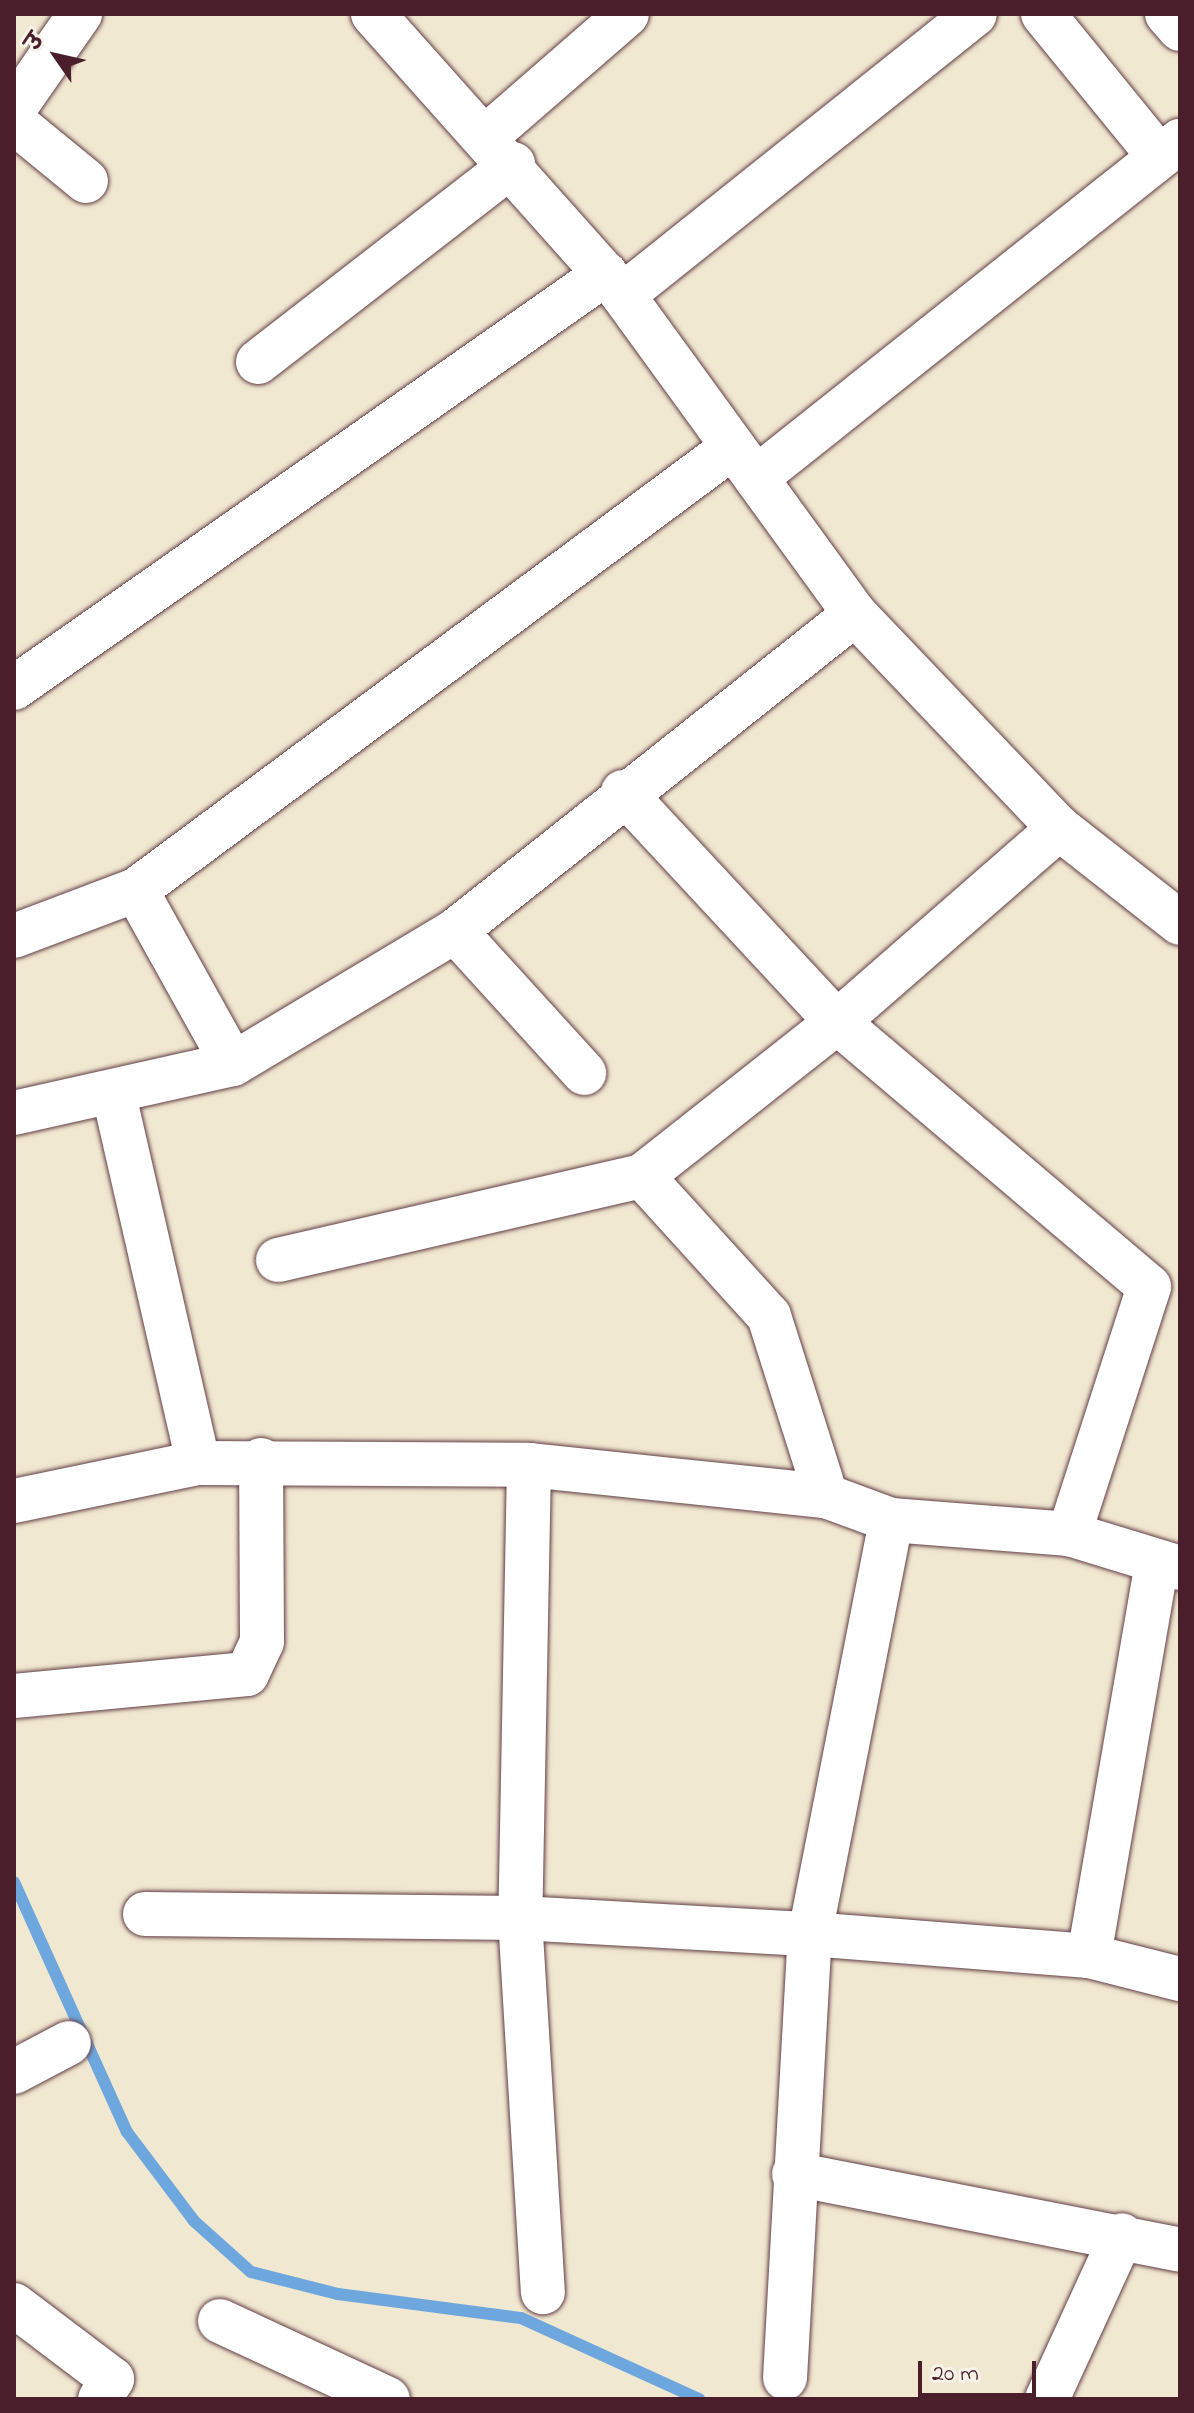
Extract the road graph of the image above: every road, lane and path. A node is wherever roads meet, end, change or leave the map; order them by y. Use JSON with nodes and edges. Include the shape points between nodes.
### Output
{"nodes":[{"id":1,"x":80,"y":14,"type":"edge"},
{"id":2,"x":373,"y":14,"type":"edge"},
{"id":3,"x":627,"y":14,"type":"edge"},
{"id":4,"x":975,"y":14,"type":"edge"},
{"id":5,"x":1043,"y":14,"type":"edge"},
{"id":6,"x":1167,"y":14,"type":"edge"},
{"id":7,"x":1180,"y":29,"type":"edge"},
{"id":8,"x":14,"y":109,"type":"edge"},
{"id":9,"x":14,"y":122,"type":"edge"},
{"id":10,"x":1169,"y":148,"type":"edge"},
{"id":11,"x":500,"y":150,"type":"junction"},
{"id":12,"x":86,"y":181,"type":"dead end"},
{"id":13,"x":614,"y":284,"type":"junction"},
{"id":14,"x":258,"y":362,"type":"dead end"},
{"id":15,"x":745,"y":462,"type":"junction"},
{"id":16,"x":855,"y":614,"type":"junction"},
{"id":17,"x":14,"y":688,"type":"edge"},
{"id":18,"x":623,"y":792,"type":"junction"},
{"id":19,"x":1059,"y":828,"type":"junction"},
{"id":20,"x":136,"y":890,"type":"junction"},
{"id":21,"x":1180,"y":923,"type":"edge"},
{"id":22,"x":455,"y":931,"type":"junction"},
{"id":23,"x":14,"y":936,"type":"edge"},
{"id":24,"x":837,"y":1022,"type":"junction"},
{"id":25,"x":233,"y":1064,"type":"junction"},
{"id":26,"x":584,"y":1073,"type":"dead end"},
{"id":27,"x":114,"y":1095,"type":"junction"},
{"id":28,"x":14,"y":1113,"type":"edge"},
{"id":29,"x":642,"y":1176,"type":"junction"},
{"id":30,"x":278,"y":1260,"type":"dead end"},
{"id":31,"x":261,"y":1460,"type":"junction"},
{"id":32,"x":198,"y":1463,"type":"junction"},
{"id":33,"x":529,"y":1465,"type":"junction"},
{"id":34,"x":826,"y":1496,"type":"junction"},
{"id":35,"x":14,"y":1501,"type":"edge"},
{"id":36,"x":891,"y":1520,"type":"junction"},
{"id":37,"x":1069,"y":1534,"type":"junction"},
{"id":38,"x":1168,"y":1566,"type":"edge"},
{"id":39,"x":14,"y":1696,"type":"edge"},
{"id":40,"x":145,"y":1914,"type":"dead end"},
{"id":41,"x":520,"y":1918,"type":"junction"},
{"id":42,"x":810,"y":1934,"type":"junction"},
{"id":43,"x":1089,"y":1956,"type":"junction"},
{"id":44,"x":1180,"y":1979,"type":"edge"},
{"id":45,"x":69,"y":2043,"type":"dead end"},
{"id":46,"x":14,"y":2072,"type":"edge"},
{"id":47,"x":794,"y":2174,"type":"junction"},
{"id":48,"x":1122,"y":2235,"type":"junction"},
{"id":49,"x":1180,"y":2250,"type":"edge"},
{"id":50,"x":543,"y":2292,"type":"dead end"},
{"id":51,"x":14,"y":2305,"type":"edge"},
{"id":52,"x":220,"y":2321,"type":"dead end"},
{"id":53,"x":785,"y":2378,"type":"dead end"},
{"id":54,"x":100,"y":2399,"type":"edge"},
{"id":55,"x":388,"y":2399,"type":"edge"},
{"id":56,"x":1047,"y":2399,"type":"edge"}],
"edges":[{"from":1,"to":8,"type":"street"},
{"from":2,"to":11,"type":"street"},
{"from":3,"to":11,"type":"street"},
{"from":4,"to":13,"type":"street"},
{"from":5,"to":10,"type":"street"},
{"from":6,"to":7,"type":"street"},
{"from":9,"to":12,"type":"street"},
{"from":10,"to":15,"type":"street"},
{"from":11,"to":13,"type":"street"},
{"from":11,"to":14,"type":"street"},
{"from":13,"to":15,"type":"street"},
{"from":13,"to":17,"type":"street"},
{"from":15,"to":16,"type":"street"},
{"from":15,"to":20,"type":"street"},
{"from":16,"to":18,"type":"street"},
{"from":16,"to":19,"type":"street"},
{"from":18,"to":22,"type":"street"},
{"from":18,"to":24,"type":"street"},
{"from":19,"to":21,"type":"street"},
{"from":19,"to":24,"type":"street"},
{"from":20,"to":23,"type":"street"},
{"from":20,"to":25,"type":"street"},
{"from":22,"to":25,"type":"street"},
{"from":22,"to":26,"type":"street"},
{"from":24,"to":29,"type":"street"},
{"from":24,"to":37,"type":"street","via":[[1149,1287]]},
{"from":25,"to":27,"type":"street"},
{"from":27,"to":28,"type":"street"},
{"from":27,"to":32,"type":"street"},
{"from":29,"to":30,"type":"street"},
{"from":29,"to":34,"type":"street","via":[[769,1316]]},
{"from":31,"to":32,"type":"street"},
{"from":31,"to":33,"type":"street"},
{"from":31,"to":39,"type":"street","via":[[262,1642],[247,1674]]},
{"from":32,"to":35,"type":"street"},
{"from":33,"to":34,"type":"street"},
{"from":33,"to":41,"type":"street"},
{"from":34,"to":36,"type":"street"},
{"from":36,"to":37,"type":"street"},
{"from":36,"to":42,"type":"street"},
{"from":37,"to":38,"type":"street"},
{"from":38,"to":43,"type":"street"},
{"from":40,"to":41,"type":"street"},
{"from":41,"to":42,"type":"street"},
{"from":41,"to":50,"type":"street"},
{"from":42,"to":43,"type":"street"},
{"from":42,"to":47,"type":"street"},
{"from":43,"to":44,"type":"street"},
{"from":45,"to":46,"type":"street"},
{"from":47,"to":48,"type":"street"},
{"from":47,"to":53,"type":"street"},
{"from":48,"to":49,"type":"street"},
{"from":48,"to":56,"type":"street"},
{"from":51,"to":54,"type":"street","via":[[112,2379]]},
{"from":52,"to":55,"type":"street"}]}
